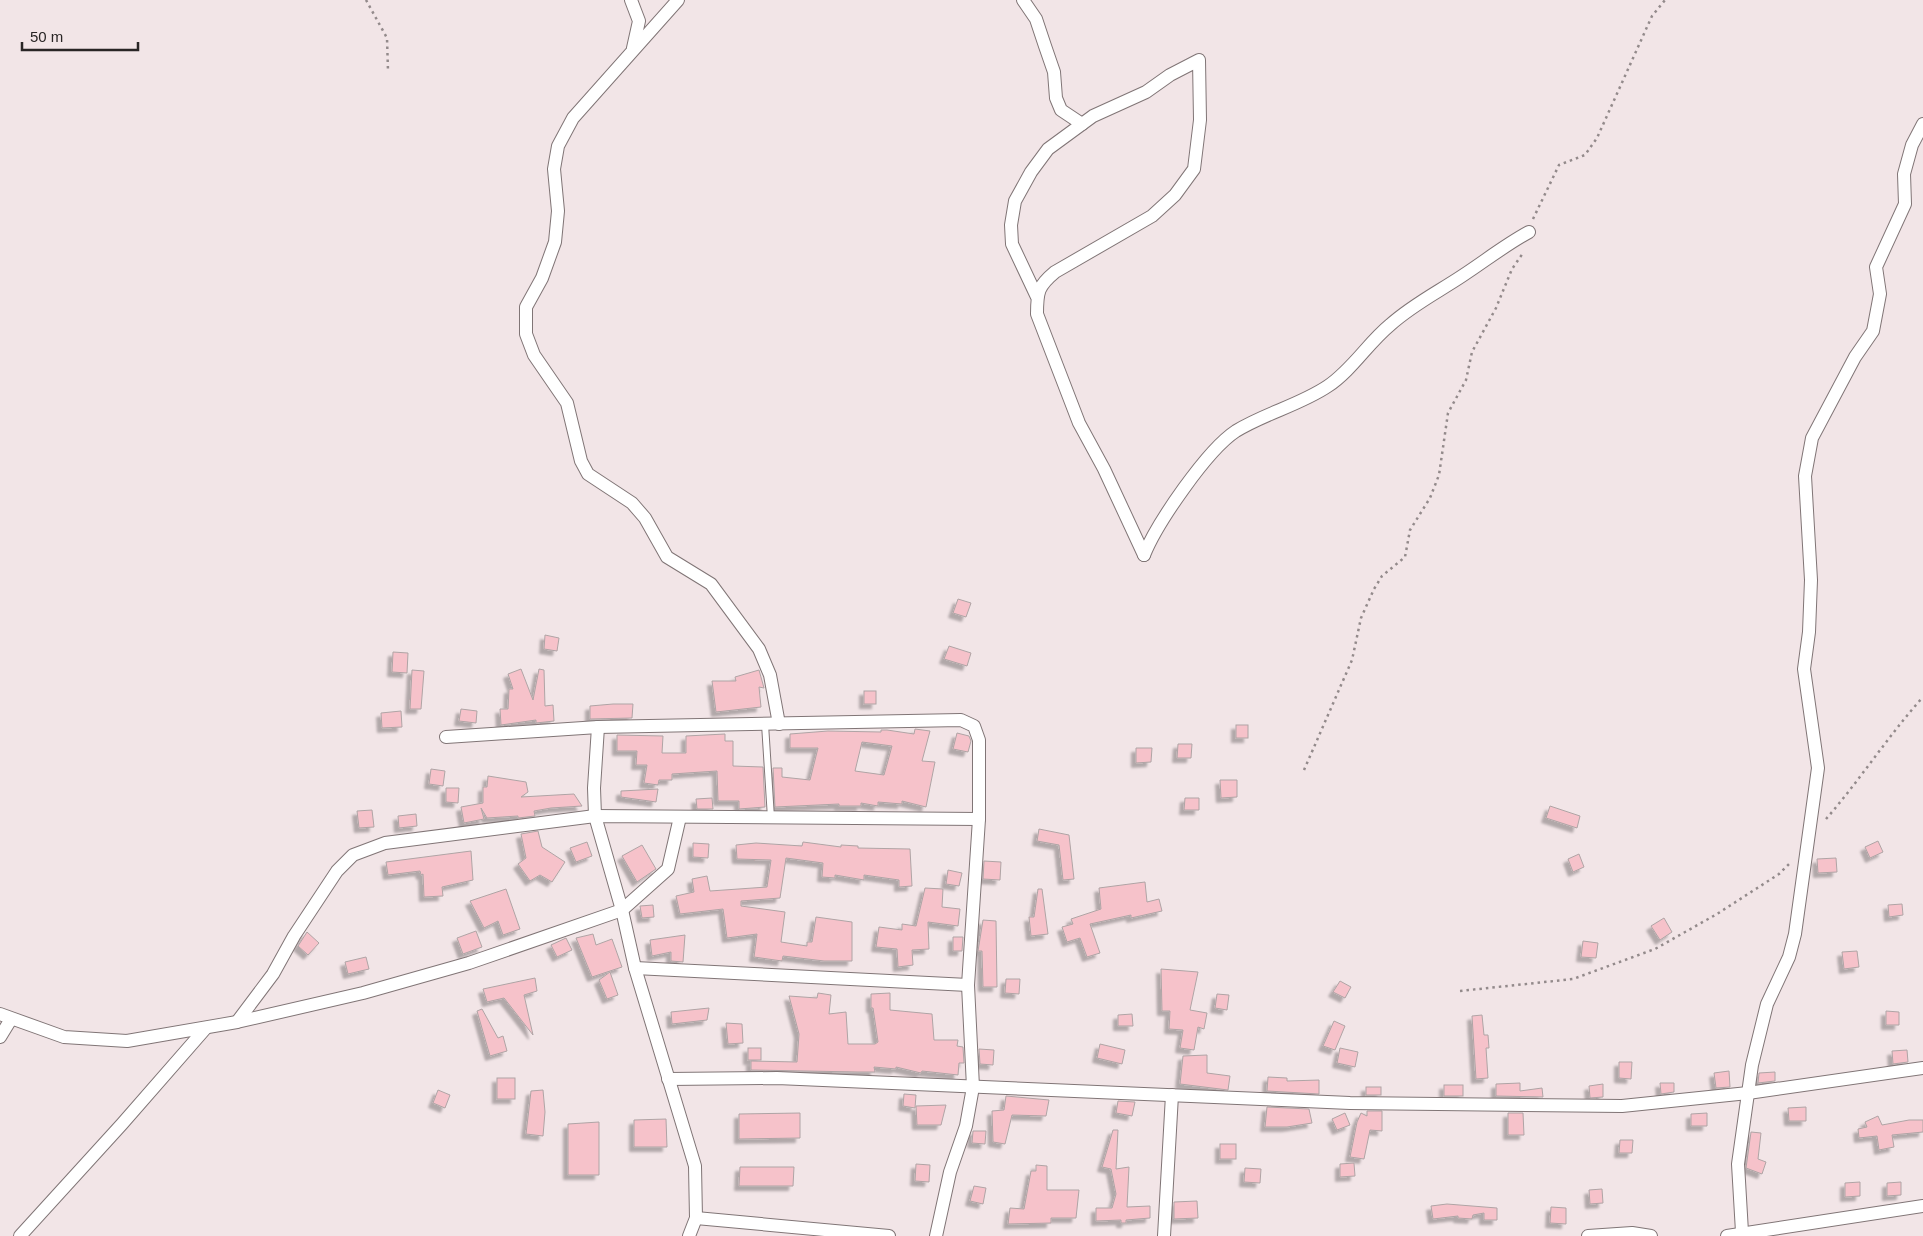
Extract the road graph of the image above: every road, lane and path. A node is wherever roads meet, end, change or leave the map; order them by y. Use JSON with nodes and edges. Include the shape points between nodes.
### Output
{"nodes":[{"id":1,"x":366,"y":0,"type":"edge"},
{"id":2,"x":631,"y":0,"type":"edge"},
{"id":3,"x":678,"y":0,"type":"edge"},
{"id":4,"x":1023,"y":0,"type":"edge"},
{"id":5,"x":1665,"y":0,"type":"edge"},
{"id":6,"x":633,"y":51,"type":"junction"},
{"id":7,"x":388,"y":71,"type":"dead end"},
{"id":8,"x":1082,"y":124,"type":"junction"},
{"id":9,"x":1923,"y":124,"type":"edge"},
{"id":10,"x":1529,"y":232,"type":"junction"},
{"id":11,"x":1037,"y":297,"type":"junction"},
{"id":12,"x":1923,"y":697,"type":"edge"},
{"id":13,"x":765,"y":724,"type":"junction"},
{"id":14,"x":779,"y":724,"type":"junction"},
{"id":15,"x":598,"y":727,"type":"junction"},
{"id":16,"x":446,"y":737,"type":"dead end"},
{"id":17,"x":1304,"y":770,"type":"dead end"},
{"id":18,"x":595,"y":816,"type":"junction"},
{"id":19,"x":680,"y":817,"type":"junction"},
{"id":20,"x":771,"y":818,"type":"junction"},
{"id":21,"x":979,"y":819,"type":"junction"},
{"id":22,"x":1808,"y":840,"type":"junction"},
{"id":23,"x":622,"y":910,"type":"junction"},
{"id":24,"x":636,"y":968,"type":"junction"},
{"id":25,"x":968,"y":985,"type":"junction"},
{"id":26,"x":1460,"y":991,"type":"dead end"},
{"id":27,"x":6,"y":1017,"type":"edge"},
{"id":28,"x":237,"y":1022,"type":"junction"},
{"id":29,"x":205,"y":1029,"type":"junction"},
{"id":30,"x":0,"y":1037,"type":"edge"},
{"id":31,"x":1923,"y":1068,"type":"edge"},
{"id":32,"x":668,"y":1080,"type":"junction"},
{"id":33,"x":973,"y":1087,"type":"junction"},
{"id":34,"x":1748,"y":1093,"type":"junction"},
{"id":35,"x":1172,"y":1095,"type":"junction"},
{"id":36,"x":1923,"y":1206,"type":"edge"},
{"id":37,"x":696,"y":1218,"type":"junction"},
{"id":38,"x":1742,"y":1232,"type":"junction"},
{"id":39,"x":20,"y":1236,"type":"edge"},
{"id":40,"x":689,"y":1236,"type":"edge"},
{"id":41,"x":888,"y":1236,"type":"edge"},
{"id":42,"x":936,"y":1236,"type":"edge"},
{"id":43,"x":1164,"y":1236,"type":"edge"},
{"id":44,"x":1588,"y":1236,"type":"edge"},
{"id":45,"x":1651,"y":1236,"type":"edge"},
{"id":46,"x":1727,"y":1236,"type":"edge"}],
"edges":[{"from":1,"to":7,"type":"path","via":[[387,38]]},
{"from":2,"to":6,"type":"street","via":[[638,21]]},
{"from":3,"to":6,"type":"street"},
{"from":4,"to":8,"type":"street","via":[[1036,19],[1046,46],[1061,110]]},
{"from":5,"to":10,"type":"path","via":[[1652,16],[1597,138],[1585,155],[1559,165]]},
{"from":6,"to":14,"type":"street","via":[[573,118],[558,146],[554,169],[558,211],[555,242],[542,278],[526,307],[526,334],[534,355],[568,403],[581,461],[588,474],[632,503],[645,518],[667,557],[711,584],[760,649],[770,675]]},
{"from":8,"to":11,"type":"street","via":[[1048,149],[1015,201],[1012,244]]},
{"from":8,"to":11,"type":"street","via":[[1146,92],[1199,60],[1200,120],[1194,169],[1176,195],[1152,216],[1055,272],[1042,283]]},
{"from":9,"to":22,"type":"street","via":[[1912,145],[1904,174],[1905,204],[1876,267],[1880,294],[1873,331],[1854,357],[1812,438],[1805,476],[1811,580],[1804,669],[1818,768]]},
{"from":10,"to":11,"type":"street","via":[[1414,305],[1367,346],[1329,386],[1235,432],[1199,468],[1152,535],[1144,555],[1079,423],[1037,314]]},
{"from":10,"to":17,"type":"path","via":[[1524,252],[1512,269],[1493,316],[1472,352],[1466,380],[1448,413],[1439,476],[1430,498],[1410,530],[1405,557],[1382,576],[1374,589],[1361,618],[1352,660]]},
{"from":12,"to":22,"type":"path","via":[[1898,724],[1844,800]]},
{"from":13,"to":14,"type":"street"},
{"from":13,"to":15,"type":"street"},
{"from":13,"to":20,"type":"lane"},
{"from":14,"to":21,"type":"street","via":[[961,720],[974,726],[979,740]]},
{"from":15,"to":16,"type":"street"},
{"from":15,"to":18,"type":"street"},
{"from":18,"to":19,"type":"street"},
{"from":18,"to":23,"type":"street"},
{"from":18,"to":28,"type":"street","via":[[385,843],[353,855],[337,871],[273,974]]},
{"from":19,"to":20,"type":"street"},
{"from":19,"to":23,"type":"street","via":[[668,869]]},
{"from":20,"to":21,"type":"street"},
{"from":21,"to":25,"type":"street"},
{"from":22,"to":26,"type":"path","via":[[1779,874],[1717,914],[1655,948],[1573,979]]},
{"from":22,"to":34,"type":"street","via":[[1790,957],[1767,1004]]},
{"from":23,"to":24,"type":"street"},
{"from":23,"to":28,"type":"street","via":[[469,963],[363,993]]},
{"from":24,"to":25,"type":"street"},
{"from":24,"to":32,"type":"street"},
{"from":25,"to":33,"type":"street"},
{"from":27,"to":29,"type":"street","via":[[64,1037],[127,1041]]},
{"from":27,"to":30,"type":"street"},
{"from":28,"to":29,"type":"street"},
{"from":29,"to":39,"type":"street"},
{"from":31,"to":34,"type":"street"},
{"from":32,"to":33,"type":"street","via":[[777,1078]]},
{"from":32,"to":37,"type":"street","via":[[695,1166]]},
{"from":33,"to":35,"type":"street"},
{"from":33,"to":42,"type":"street","via":[[966,1126],[950,1172]]},
{"from":34,"to":35,"type":"street","via":[[1622,1106],[1350,1103]]},
{"from":34,"to":38,"type":"street","via":[[1738,1164]]},
{"from":35,"to":43,"type":"street"},
{"from":36,"to":38,"type":"street"},
{"from":37,"to":40,"type":"street"},
{"from":37,"to":41,"type":"street"},
{"from":38,"to":46,"type":"street"},
{"from":44,"to":45,"type":"street"}]}
